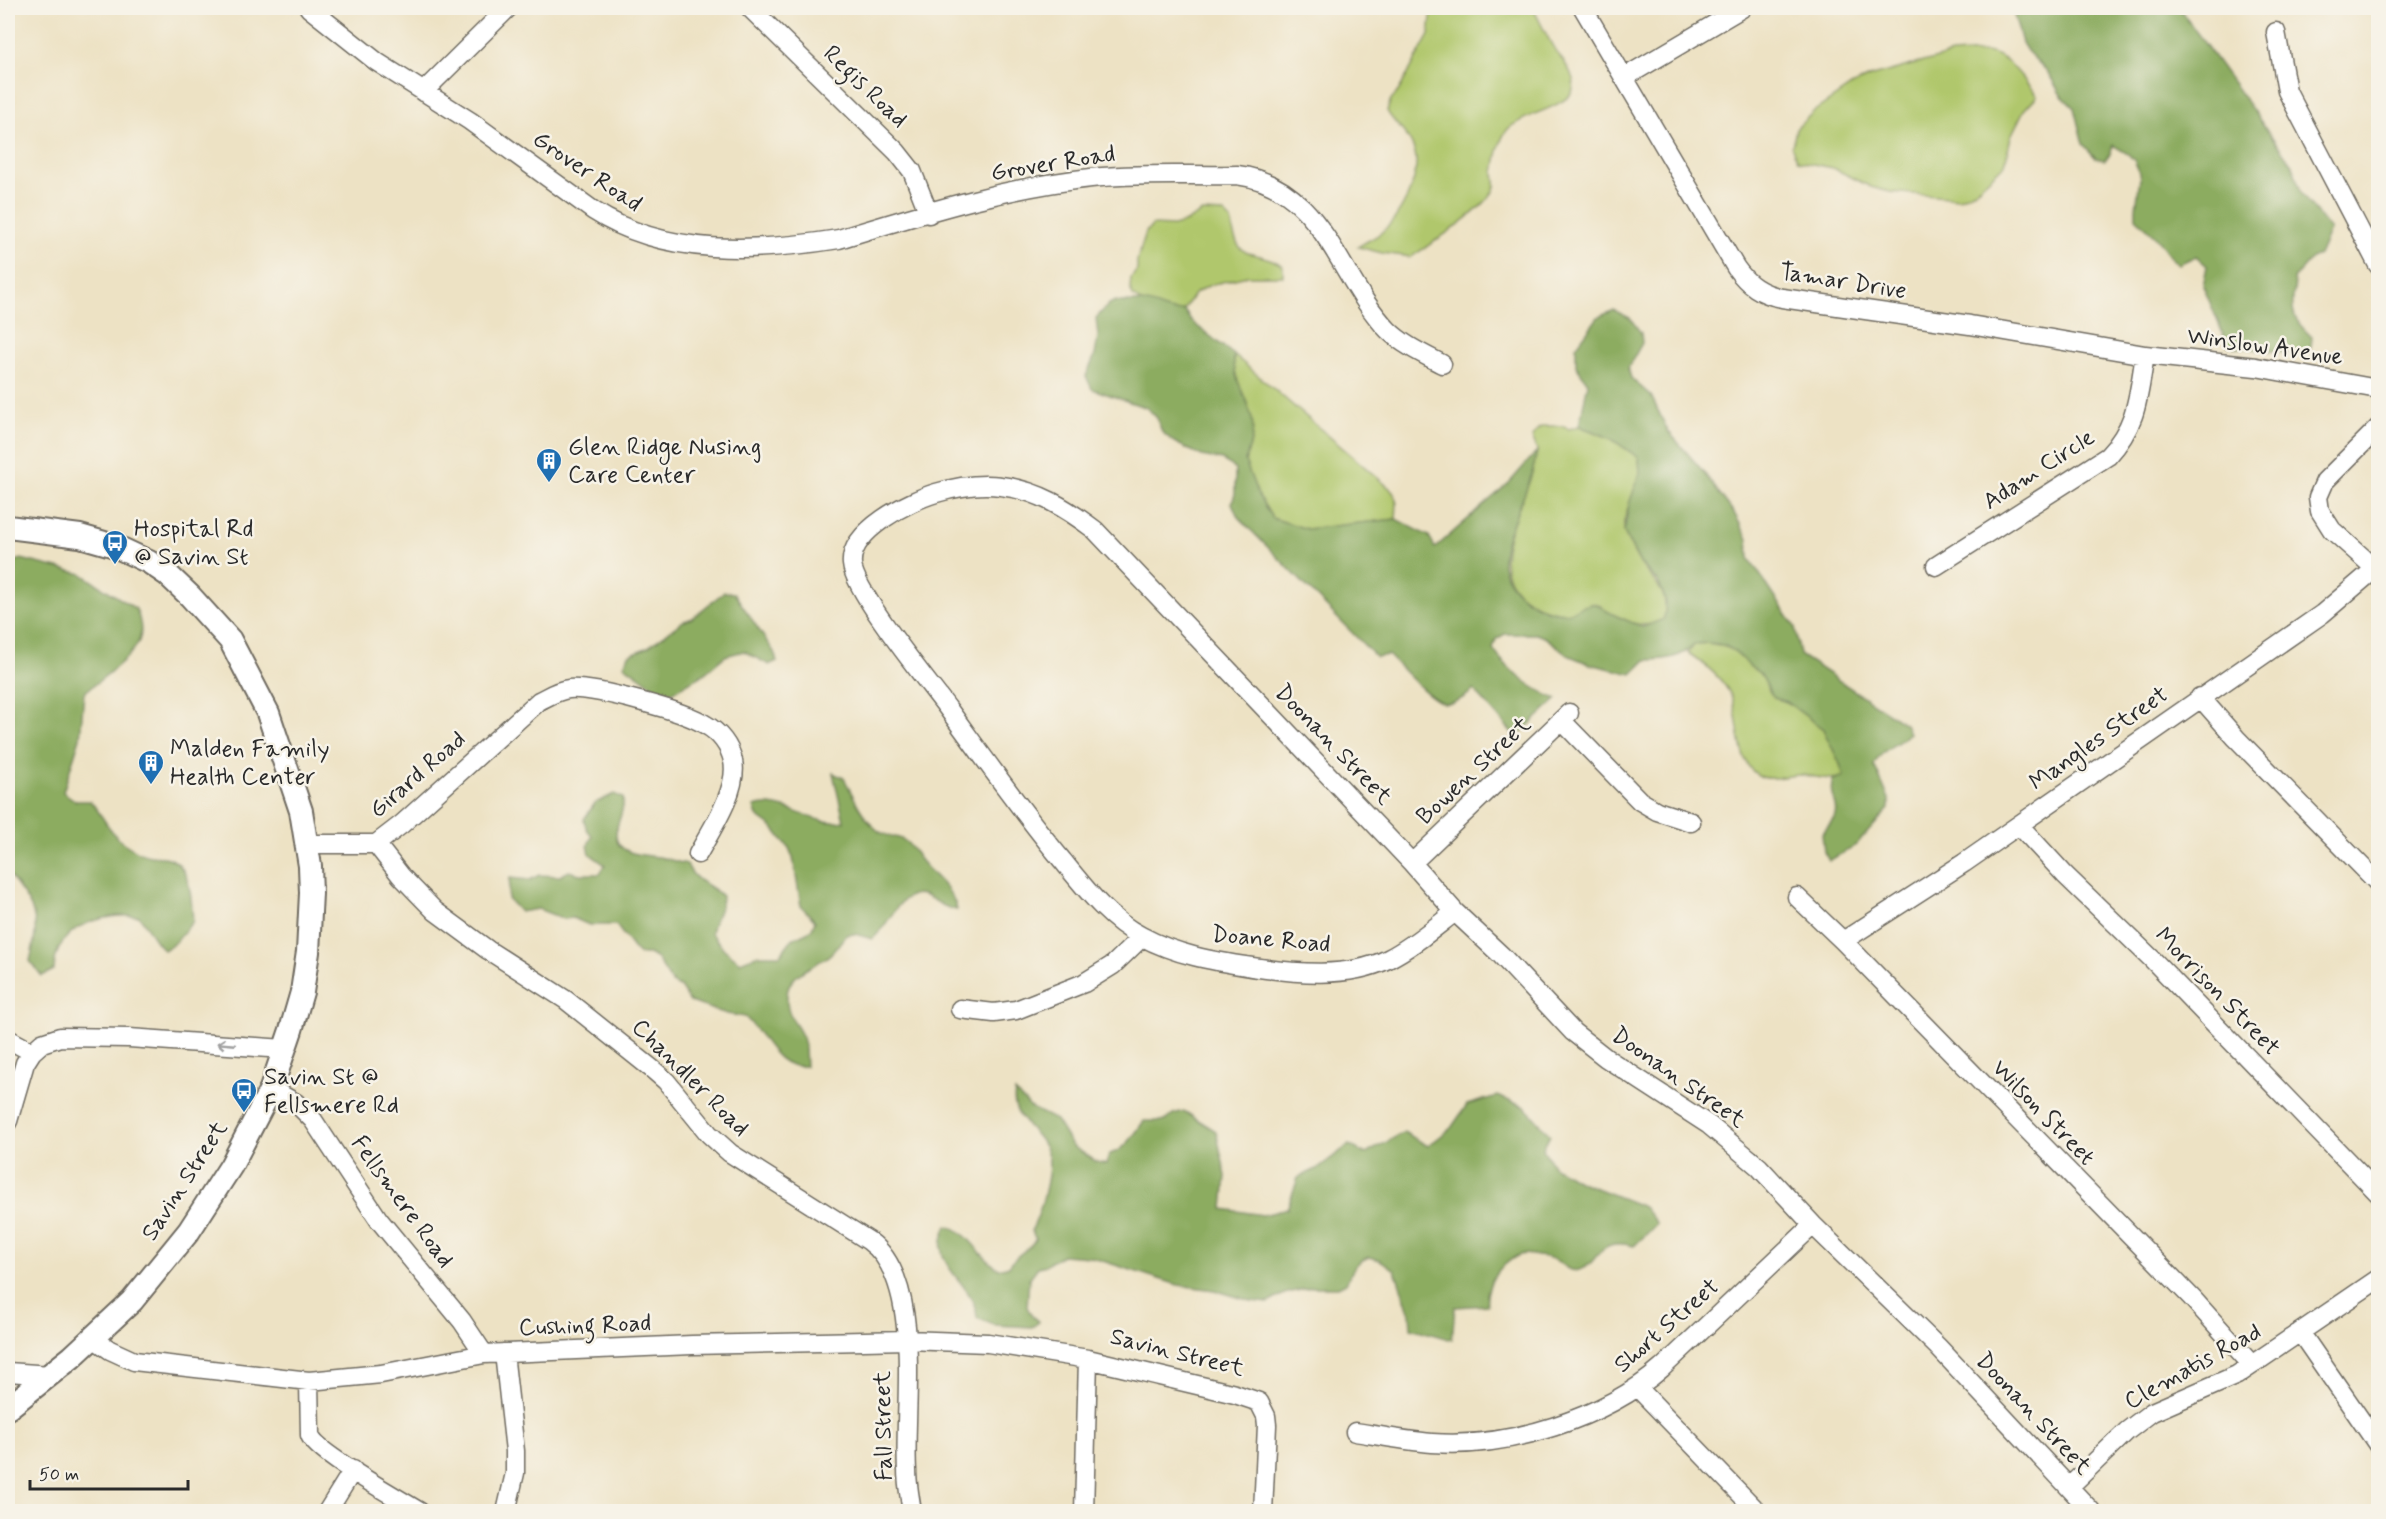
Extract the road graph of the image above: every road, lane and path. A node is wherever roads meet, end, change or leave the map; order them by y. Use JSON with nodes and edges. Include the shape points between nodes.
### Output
{"nodes":[{"id":1,"x":309,"y":8,"type":"edge"},
{"id":2,"x":508,"y":8,"type":"edge"},
{"id":3,"x":750,"y":8,"type":"edge"},
{"id":4,"x":1583,"y":8,"type":"edge"},
{"id":5,"x":1742,"y":8,"type":"edge"},
{"id":6,"x":2276,"y":32,"type":"dead end"},
{"id":7,"x":1625,"y":77,"type":"junction"},
{"id":8,"x":423,"y":92,"type":"junction"},
{"id":9,"x":929,"y":214,"type":"junction"},
{"id":10,"x":2379,"y":265,"type":"edge"},
{"id":11,"x":2145,"y":355,"type":"junction"},
{"id":12,"x":1442,"y":364,"type":"dead end"},
{"id":13,"x":2379,"y":388,"type":"edge"},
{"id":14,"x":2379,"y":428,"type":"edge"},
{"id":15,"x":8,"y":527,"type":"edge"},
{"id":16,"x":1936,"y":566,"type":"dead end"},
{"id":17,"x":2377,"y":570,"type":"edge"},
{"id":18,"x":2200,"y":697,"type":"junction"},
{"id":19,"x":1691,"y":822,"type":"dead end"},
{"id":20,"x":2019,"y":825,"type":"junction"},
{"id":21,"x":376,"y":843,"type":"junction"},
{"id":22,"x":305,"y":844,"type":"junction"},
{"id":23,"x":698,"y":854,"type":"dead end"},
{"id":24,"x":1412,"y":862,"type":"junction"},
{"id":25,"x":2379,"y":884,"type":"edge"},
{"id":26,"x":1797,"y":897,"type":"dead end"},
{"id":27,"x":1455,"y":912,"type":"junction"},
{"id":28,"x":1142,"y":937,"type":"junction"},
{"id":29,"x":1843,"y":941,"type":"junction"},
{"id":30,"x":960,"y":1009,"type":"dead end"},
{"id":31,"x":8,"y":1039,"type":"edge"},
{"id":32,"x":284,"y":1049,"type":"junction"},
{"id":33,"x":32,"y":1052,"type":"junction"},
{"id":34,"x":271,"y":1089,"type":"junction"},
{"id":35,"x":8,"y":1121,"type":"edge"},
{"id":36,"x":2379,"y":1193,"type":"edge"},
{"id":37,"x":1813,"y":1225,"type":"junction"},
{"id":38,"x":2379,"y":1279,"type":"edge"},
{"id":39,"x":2300,"y":1332,"type":"junction"},
{"id":40,"x":93,"y":1338,"type":"junction"},
{"id":41,"x":907,"y":1340,"type":"junction"},
{"id":42,"x":484,"y":1353,"type":"junction"},
{"id":43,"x":504,"y":1353,"type":"junction"},
{"id":44,"x":1088,"y":1359,"type":"junction"},
{"id":45,"x":2252,"y":1365,"type":"junction"},
{"id":46,"x":8,"y":1372,"type":"edge"},
{"id":47,"x":50,"y":1375,"type":"junction"},
{"id":48,"x":309,"y":1381,"type":"junction"},
{"id":49,"x":1638,"y":1388,"type":"junction"},
{"id":50,"x":8,"y":1408,"type":"edge"},
{"id":51,"x":1355,"y":1432,"type":"dead end"},
{"id":52,"x":2379,"y":1445,"type":"edge"},
{"id":53,"x":353,"y":1470,"type":"junction"},
{"id":54,"x":2069,"y":1487,"type":"junction"},
{"id":55,"x":327,"y":1512,"type":"edge"},
{"id":56,"x":420,"y":1512,"type":"edge"},
{"id":57,"x":506,"y":1512,"type":"edge"},
{"id":58,"x":912,"y":1512,"type":"edge"},
{"id":59,"x":1084,"y":1512,"type":"edge"},
{"id":60,"x":1263,"y":1512,"type":"edge"},
{"id":61,"x":1758,"y":1512,"type":"edge"},
{"id":62,"x":2092,"y":1512,"type":"edge"}],
"edges":[{"from":1,"to":8,"type":"street","name":"Grover Road","via":[[355,46]]},
{"from":2,"to":8,"type":"street"},
{"from":3,"to":9,"type":"street","name":"Regis Road","via":[[897,152],[912,171]]},
{"from":4,"to":7,"type":"street","name":"Tamar Drive"},
{"from":5,"to":7,"type":"street"},
{"from":6,"to":10,"type":"street","via":[[2287,91]]},
{"from":7,"to":11,"type":"street","name":"Tamar Drive","via":[[1736,268],[1760,291],[1782,298]]},
{"from":8,"to":9,"type":"street","name":"Grover Road","via":[[614,224],[661,240],[733,248],[806,244]]},
{"from":9,"to":12,"type":"street","name":"Grover Road","via":[[1027,188],[1091,178],[1244,176],[1263,181],[1303,207],[1382,323],[1406,345]]},
{"from":11,"to":13,"type":"street","name":"Winslow Avenue","via":[[2256,367]]},
{"from":11,"to":16,"type":"street","name":"Adam Circle","via":[[2129,429],[2108,456]]},
{"from":14,"to":17,"type":"street","via":[[2325,481],[2318,497],[2320,511],[2331,530]]},
{"from":15,"to":22,"type":"street","name":"Savin Street","via":[[115,546],[149,562],[190,596],[230,640],[268,713],[301,811]]},
{"from":17,"to":18,"type":"street","name":"Mangles Street","via":[[2322,614]]},
{"from":18,"to":20,"type":"street","name":"Mangles Street"},
{"from":18,"to":25,"type":"street"},
{"from":19,"to":24,"type":"street","name":"Bowen Street","via":[[1656,811],[1640,801],[1565,717]]},
{"from":20,"to":29,"type":"street","name":"Mangles Street"},
{"from":20,"to":36,"type":"street","name":"Morrison Street"},
{"from":21,"to":22,"type":"street","name":"Girard Road"},
{"from":21,"to":23,"type":"street","name":"Girard Road","via":[[539,701],[568,689],[669,710],[714,730],[726,744],[733,769],[725,804]]},
{"from":21,"to":41,"type":"street","name":"Chandler Road","via":[[435,911],[566,1000],[666,1081],[730,1154],[878,1248],[897,1282]]},
{"from":22,"to":32,"type":"street","name":"Savin Street","via":[[310,866],[309,942],[302,992]]},
{"from":24,"to":27,"type":"street","name":"Doonan Street"},
{"from":24,"to":28,"type":"street","name":"Doonan Street","via":[[1119,554],[1080,519],[1038,495],[1001,486],[954,489],[916,501],[886,518],[859,541],[851,559],[854,577],[1032,825],[1100,904]]},
{"from":26,"to":29,"type":"street","name":"Wilson Street"},
{"from":27,"to":28,"type":"street","name":"Doane Road","via":[[1387,959],[1343,970],[1265,969],[1197,958]]},
{"from":27,"to":37,"type":"street","name":"Doonan Street","via":[[1573,1032],[1729,1140]]},
{"from":28,"to":30,"type":"street","via":[[1113,965],[1084,982],[1016,1010],[994,1013]]},
{"from":29,"to":45,"type":"street","name":"Wilson Street","via":[[2192,1298]]},
{"from":31,"to":33,"type":"street"},
{"from":32,"to":33,"type":"street","one_way":true,"via":[[60,1037],[42,1043]]},
{"from":32,"to":34,"type":"street","name":"Savin Street"},
{"from":33,"to":35,"type":"street"},
{"from":34,"to":40,"type":"street","name":"Savin Street","via":[[231,1166],[189,1231],[132,1301]]},
{"from":34,"to":42,"type":"street","name":"Fellsmere Road","via":[[296,1103],[313,1120],[379,1220]]},
{"from":37,"to":49,"type":"street","name":"Short Street"},
{"from":37,"to":54,"type":"street","name":"Doonan Street","via":[[1938,1347]]},
{"from":38,"to":39,"type":"street","name":"Clematis Road"},
{"from":39,"to":45,"type":"street","name":"Clematis Road"},
{"from":39,"to":52,"type":"street"},
{"from":40,"to":47,"type":"street","name":"Savin Street"},
{"from":40,"to":48,"type":"street","name":"Cushing Road","via":[[134,1361]]},
{"from":41,"to":43,"type":"street","name":"Cushing Road"},
{"from":41,"to":44,"type":"street","name":"Cushing Road","via":[[988,1343]]},
{"from":41,"to":58,"type":"street","name":"Fall Street","via":[[907,1471]]},
{"from":42,"to":43,"type":"street","name":"Cushing Road"},
{"from":42,"to":48,"type":"street","name":"Cushing Road","via":[[381,1374]]},
{"from":43,"to":57,"type":"street","via":[[515,1451],[515,1473]]},
{"from":44,"to":59,"type":"street"},
{"from":44,"to":60,"type":"street","name":"Savin Street","via":[[1253,1399],[1262,1405],[1267,1425]]},
{"from":45,"to":54,"type":"street","name":"Clematis Road","via":[[2223,1382],[2152,1412]]},
{"from":46,"to":47,"type":"street"},
{"from":47,"to":50,"type":"street","name":"Savin Street"},
{"from":48,"to":53,"type":"street","via":[[312,1441]]},
{"from":49,"to":51,"type":"street","name":"Short Street","via":[[1572,1420],[1503,1439],[1433,1443]]},
{"from":49,"to":61,"type":"street"},
{"from":53,"to":55,"type":"street"},
{"from":53,"to":56,"type":"street"},
{"from":54,"to":62,"type":"street","name":"Doonan Street"}]}
